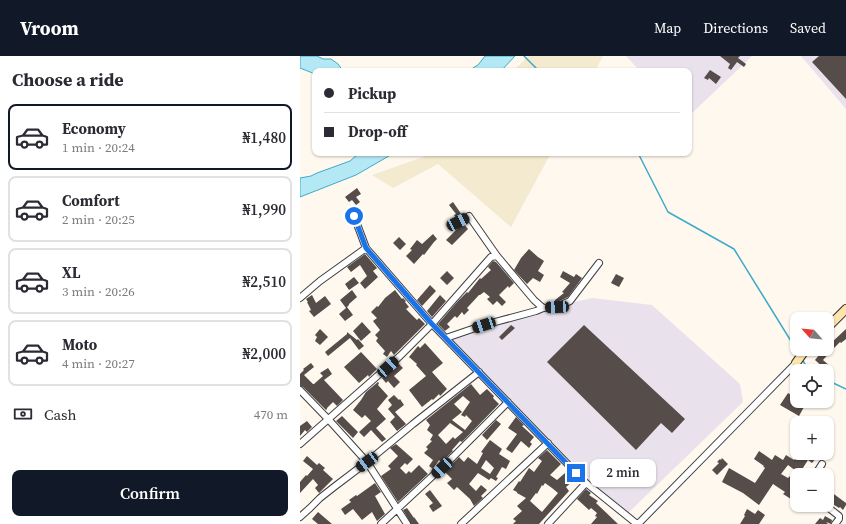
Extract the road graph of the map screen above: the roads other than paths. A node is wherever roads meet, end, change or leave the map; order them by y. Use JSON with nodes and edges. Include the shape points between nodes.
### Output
{"nodes":[{"id":1,"x":354,"y":216,"type":"dead end"},
{"id":2,"x":458,"y":222,"type":"dead end"},
{"id":3,"x":366,"y":248,"type":"junction"},
{"id":4,"x":497,"y":256,"type":"junction"},
{"id":5,"x":599,"y":263,"type":"dead end"},
{"id":6,"x":300,"y":298,"type":"edge"},
{"id":7,"x":543,"y":308,"type":"junction"},
{"id":8,"x":846,"y":309,"type":"edge"},
{"id":9,"x":834,"y":321,"type":"edge"},
{"id":10,"x":432,"y":324,"type":"junction"},
{"id":11,"x":446,"y":338,"type":"junction"},
{"id":12,"x":801,"y":356,"type":"edge"},
{"id":13,"x":796,"y":363,"type":"joint"},
{"id":14,"x":479,"y":372,"type":"junction"},
{"id":15,"x":300,"y":390,"type":"edge"},
{"id":16,"x":508,"y":402,"type":"junction"},
{"id":17,"x":329,"y":420,"type":"junction"},
{"id":18,"x":548,"y":443,"type":"junction"},
{"id":19,"x":300,"y":444,"type":"edge"},
{"id":20,"x":367,"y":462,"type":"junction"},
{"id":21,"x":822,"y":464,"type":"dead end"},
{"id":22,"x":819,"y":468,"type":"edge"},
{"id":23,"x":586,"y":483,"type":"junction"},
{"id":24,"x":398,"y":509,"type":"junction"},
{"id":25,"x":834,"y":512,"type":"edge"},
{"id":26,"x":300,"y":517,"type":"edge"},
{"id":27,"x":381,"y":524,"type":"edge"},
{"id":28,"x":407,"y":524,"type":"edge"},
{"id":29,"x":461,"y":524,"type":"edge"},
{"id":30,"x":548,"y":524,"type":"edge"},
{"id":31,"x":637,"y":524,"type":"edge"},
{"id":32,"x":835,"y":524,"type":"edge"}],
"edges":[{"from":1,"to":3,"type":"street"},
{"from":2,"to":4,"type":"street","via":[[468,216]]},
{"from":3,"to":6,"type":"street"},
{"from":3,"to":10,"type":"street"},
{"from":4,"to":7,"type":"street"},
{"from":4,"to":10,"type":"street","via":[[491,257]]},
{"from":5,"to":7,"type":"street","via":[[570,301],[557,307]]},
{"from":7,"to":11,"type":"street"},
{"from":8,"to":9,"type":"street"},
{"from":10,"to":11,"type":"street"},
{"from":10,"to":17,"type":"street"},
{"from":11,"to":14,"type":"street"},
{"from":12,"to":13,"type":"street"},
{"from":13,"to":31,"type":"street"},
{"from":14,"to":16,"type":"street"},
{"from":14,"to":20,"type":"street"},
{"from":15,"to":17,"type":"street"},
{"from":16,"to":18,"type":"street"},
{"from":16,"to":24,"type":"street"},
{"from":17,"to":19,"type":"street"},
{"from":17,"to":20,"type":"street"},
{"from":18,"to":23,"type":"street"},
{"from":18,"to":29,"type":"street"},
{"from":20,"to":24,"type":"street"},
{"from":20,"to":26,"type":"street"},
{"from":21,"to":22,"type":"street"},
{"from":23,"to":30,"type":"street"},
{"from":23,"to":31,"type":"street"},
{"from":24,"to":27,"type":"street"},
{"from":24,"to":28,"type":"street"},
{"from":25,"to":32,"type":"street","via":[[839,516]]}]}
